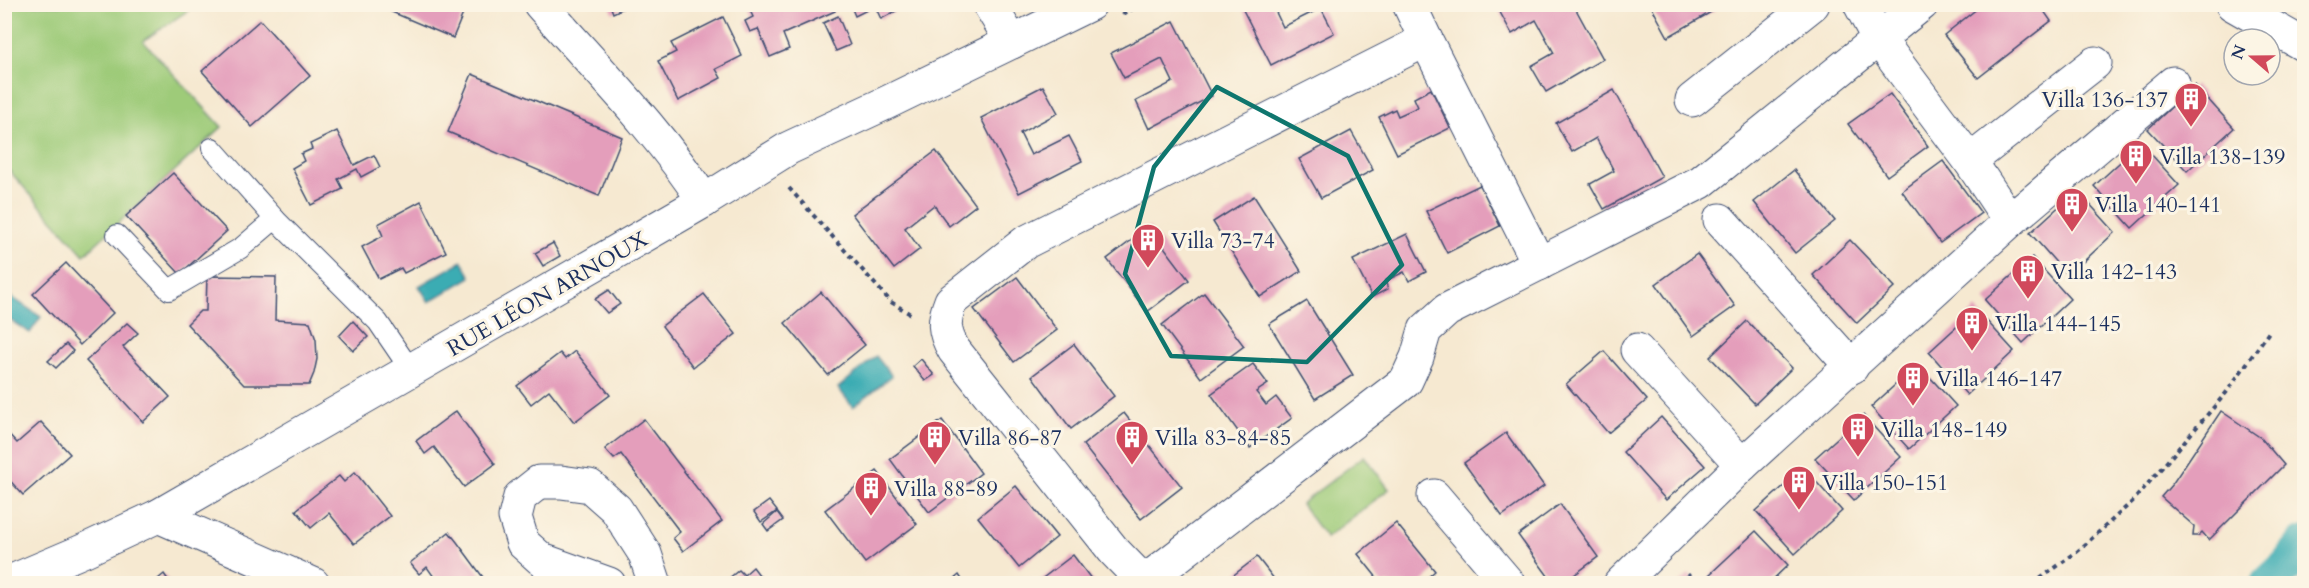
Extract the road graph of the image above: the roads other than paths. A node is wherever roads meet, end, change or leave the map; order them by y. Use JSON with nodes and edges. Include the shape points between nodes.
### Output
{"nodes":[{"id":1,"x":540,"y":4,"type":"edge"},
{"id":2,"x":989,"y":4,"type":"edge"},
{"id":3,"x":1090,"y":4,"type":"edge"},
{"id":4,"x":1409,"y":4,"type":"edge"},
{"id":5,"x":1813,"y":4,"type":"edge"},
{"id":6,"x":1860,"y":4,"type":"edge"},
{"id":7,"x":1922,"y":4,"type":"edge"},
{"id":8,"x":2232,"y":4,"type":"edge"},
{"id":9,"x":1878,"y":38,"type":"junction"},
{"id":10,"x":1426,"y":40,"type":"junction"},
{"id":11,"x":1012,"y":42,"type":"junction"},
{"id":12,"x":2304,"y":45,"type":"edge"},
{"id":13,"x":2095,"y":63,"type":"dead end"},
{"id":14,"x":2173,"y":84,"type":"dead end"},
{"id":15,"x":1692,"y":100,"type":"dead end"},
{"id":16,"x":212,"y":148,"type":"dead end"},
{"id":17,"x":1970,"y":161,"type":"junction"},
{"id":18,"x":704,"y":201,"type":"junction"},
{"id":19,"x":275,"y":219,"type":"junction"},
{"id":20,"x":1720,"y":220,"type":"dead end"},
{"id":21,"x":2010,"y":221,"type":"junction"},
{"id":22,"x":117,"y":235,"type":"dead end"},
{"id":23,"x":1539,"y":264,"type":"junction"},
{"id":24,"x":1637,"y":351,"type":"dead end"},
{"id":25,"x":1852,"y":367,"type":"junction"},
{"id":26,"x":412,"y":372,"type":"junction"},
{"id":27,"x":1742,"y":465,"type":"junction"},
{"id":28,"x":1434,"y":496,"type":"dead end"},
{"id":29,"x":158,"y":516,"type":"junction"},
{"id":30,"x":301,"y":581,"type":"edge"},
{"id":31,"x":1145,"y":583,"type":"edge"},
{"id":32,"x":5,"y":584,"type":"edge"},
{"id":33,"x":609,"y":584,"type":"edge"},
{"id":34,"x":655,"y":584,"type":"edge"},
{"id":35,"x":1509,"y":584,"type":"edge"},
{"id":36,"x":1620,"y":584,"type":"edge"}],
"edges":[{"from":1,"to":18,"type":"street","via":[[691,180]]},
{"from":2,"to":11,"type":"street"},
{"from":3,"to":11,"type":"street","name":"RUE LÉON ARNOUX"},
{"from":4,"to":10,"type":"street"},
{"from":5,"to":15,"type":"street"},
{"from":6,"to":9,"type":"street"},
{"from":7,"to":9,"type":"street"},
{"from":8,"to":12,"type":"street"},
{"from":9,"to":17,"type":"street"},
{"from":9,"to":23,"type":"street","via":[[1701,182]]},
{"from":10,"to":23,"type":"street"},
{"from":10,"to":31,"type":"street","via":[[1026,242],[951,301],[945,315],[946,336],[954,350],[1114,551]]},
{"from":11,"to":18,"type":"street","name":"RUE LÉON ARNOUX","via":[[789,148]]},
{"from":13,"to":17,"type":"street"},
{"from":14,"to":21,"type":"street"},
{"from":16,"to":19,"type":"lane"},
{"from":17,"to":21,"type":"street"},
{"from":18,"to":26,"type":"street","name":"RUE LÉON ARNOUX"},
{"from":19,"to":22,"type":"lane","via":[[241,248],[169,290]]},
{"from":19,"to":26,"type":"lane","via":[[378,322]]},
{"from":20,"to":25,"type":"street"},
{"from":21,"to":25,"type":"street"},
{"from":23,"to":31,"type":"street","via":[[1447,310],[1425,330],[1406,381]]},
{"from":24,"to":27,"type":"street"},
{"from":25,"to":27,"type":"street"},
{"from":26,"to":29,"type":"street","name":"RUE LÉON ARNOUX"},
{"from":27,"to":36,"type":"street"},
{"from":28,"to":35,"type":"street"},
{"from":29,"to":30,"type":"street"},
{"from":29,"to":32,"type":"street","name":"RUE LÉON ARNOUX"},
{"from":33,"to":34,"type":"street","via":[[542,560],[523,543],[515,517],[520,498],[539,482],[590,486],[616,509],[645,554]]}]}
